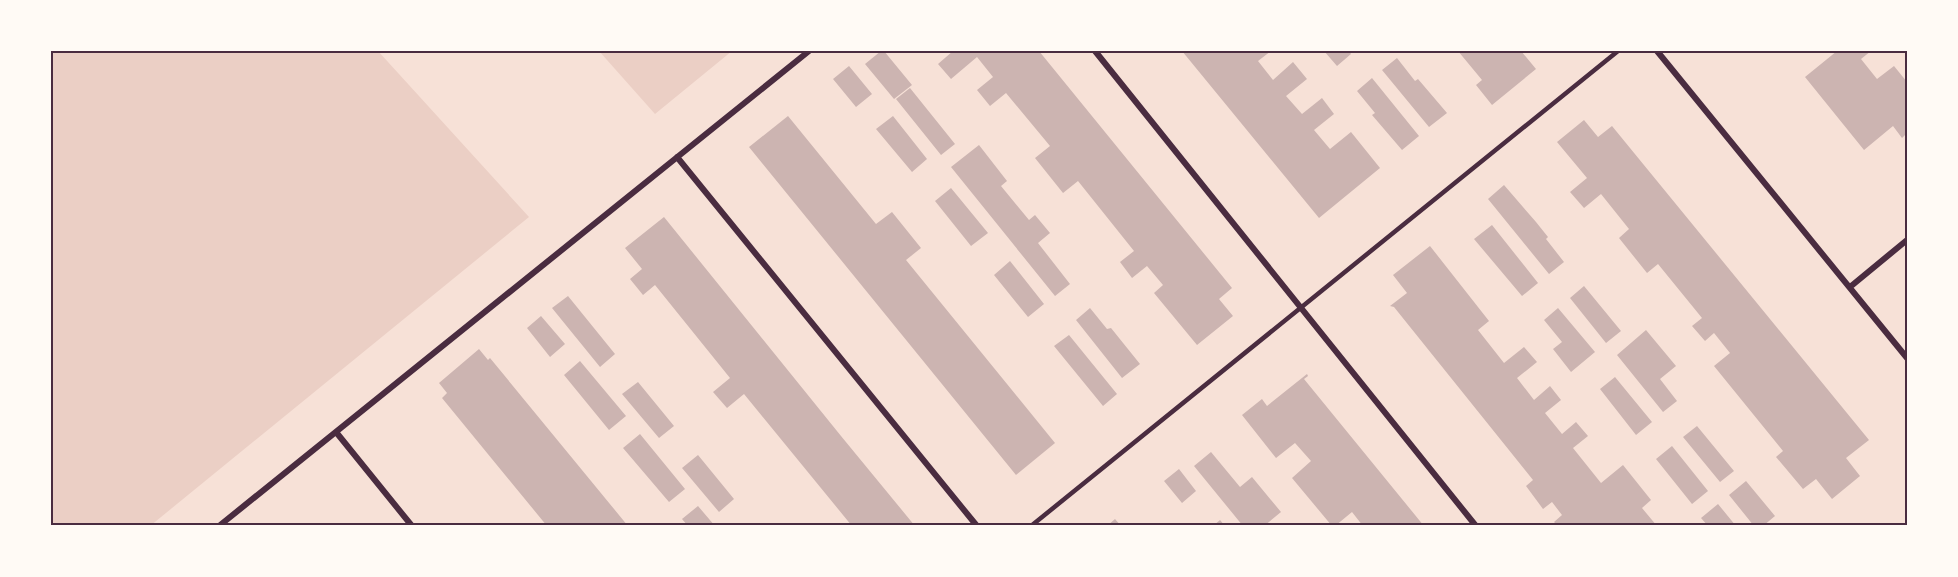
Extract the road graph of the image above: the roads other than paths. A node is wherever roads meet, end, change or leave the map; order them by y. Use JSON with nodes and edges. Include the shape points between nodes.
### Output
{"nodes":[{"id":1,"x":808,"y":51,"type":"edge"},
{"id":2,"x":1095,"y":51,"type":"edge"},
{"id":3,"x":1618,"y":51,"type":"edge"},
{"id":4,"x":1657,"y":51,"type":"edge"},
{"id":5,"x":677,"y":157,"type":"junction"},
{"id":6,"x":1907,"y":240,"type":"edge"},
{"id":7,"x":1850,"y":287,"type":"junction"},
{"id":8,"x":1301,"y":309,"type":"junction"},
{"id":9,"x":1907,"y":358,"type":"edge"},
{"id":10,"x":336,"y":432,"type":"junction"},
{"id":11,"x":219,"y":526,"type":"edge"},
{"id":12,"x":411,"y":526,"type":"edge"},
{"id":13,"x":977,"y":526,"type":"edge"},
{"id":14,"x":1031,"y":526,"type":"edge"},
{"id":15,"x":1476,"y":526,"type":"edge"}],
"edges":[{"from":1,"to":5,"type":"street"},
{"from":2,"to":8,"type":"street"},
{"from":3,"to":8,"type":"lane"},
{"from":4,"to":7,"type":"street"},
{"from":5,"to":10,"type":"street"},
{"from":5,"to":13,"type":"street"},
{"from":6,"to":7,"type":"street"},
{"from":7,"to":9,"type":"street"},
{"from":8,"to":14,"type":"lane"},
{"from":8,"to":15,"type":"street"},
{"from":10,"to":11,"type":"street"},
{"from":10,"to":12,"type":"street"}]}
